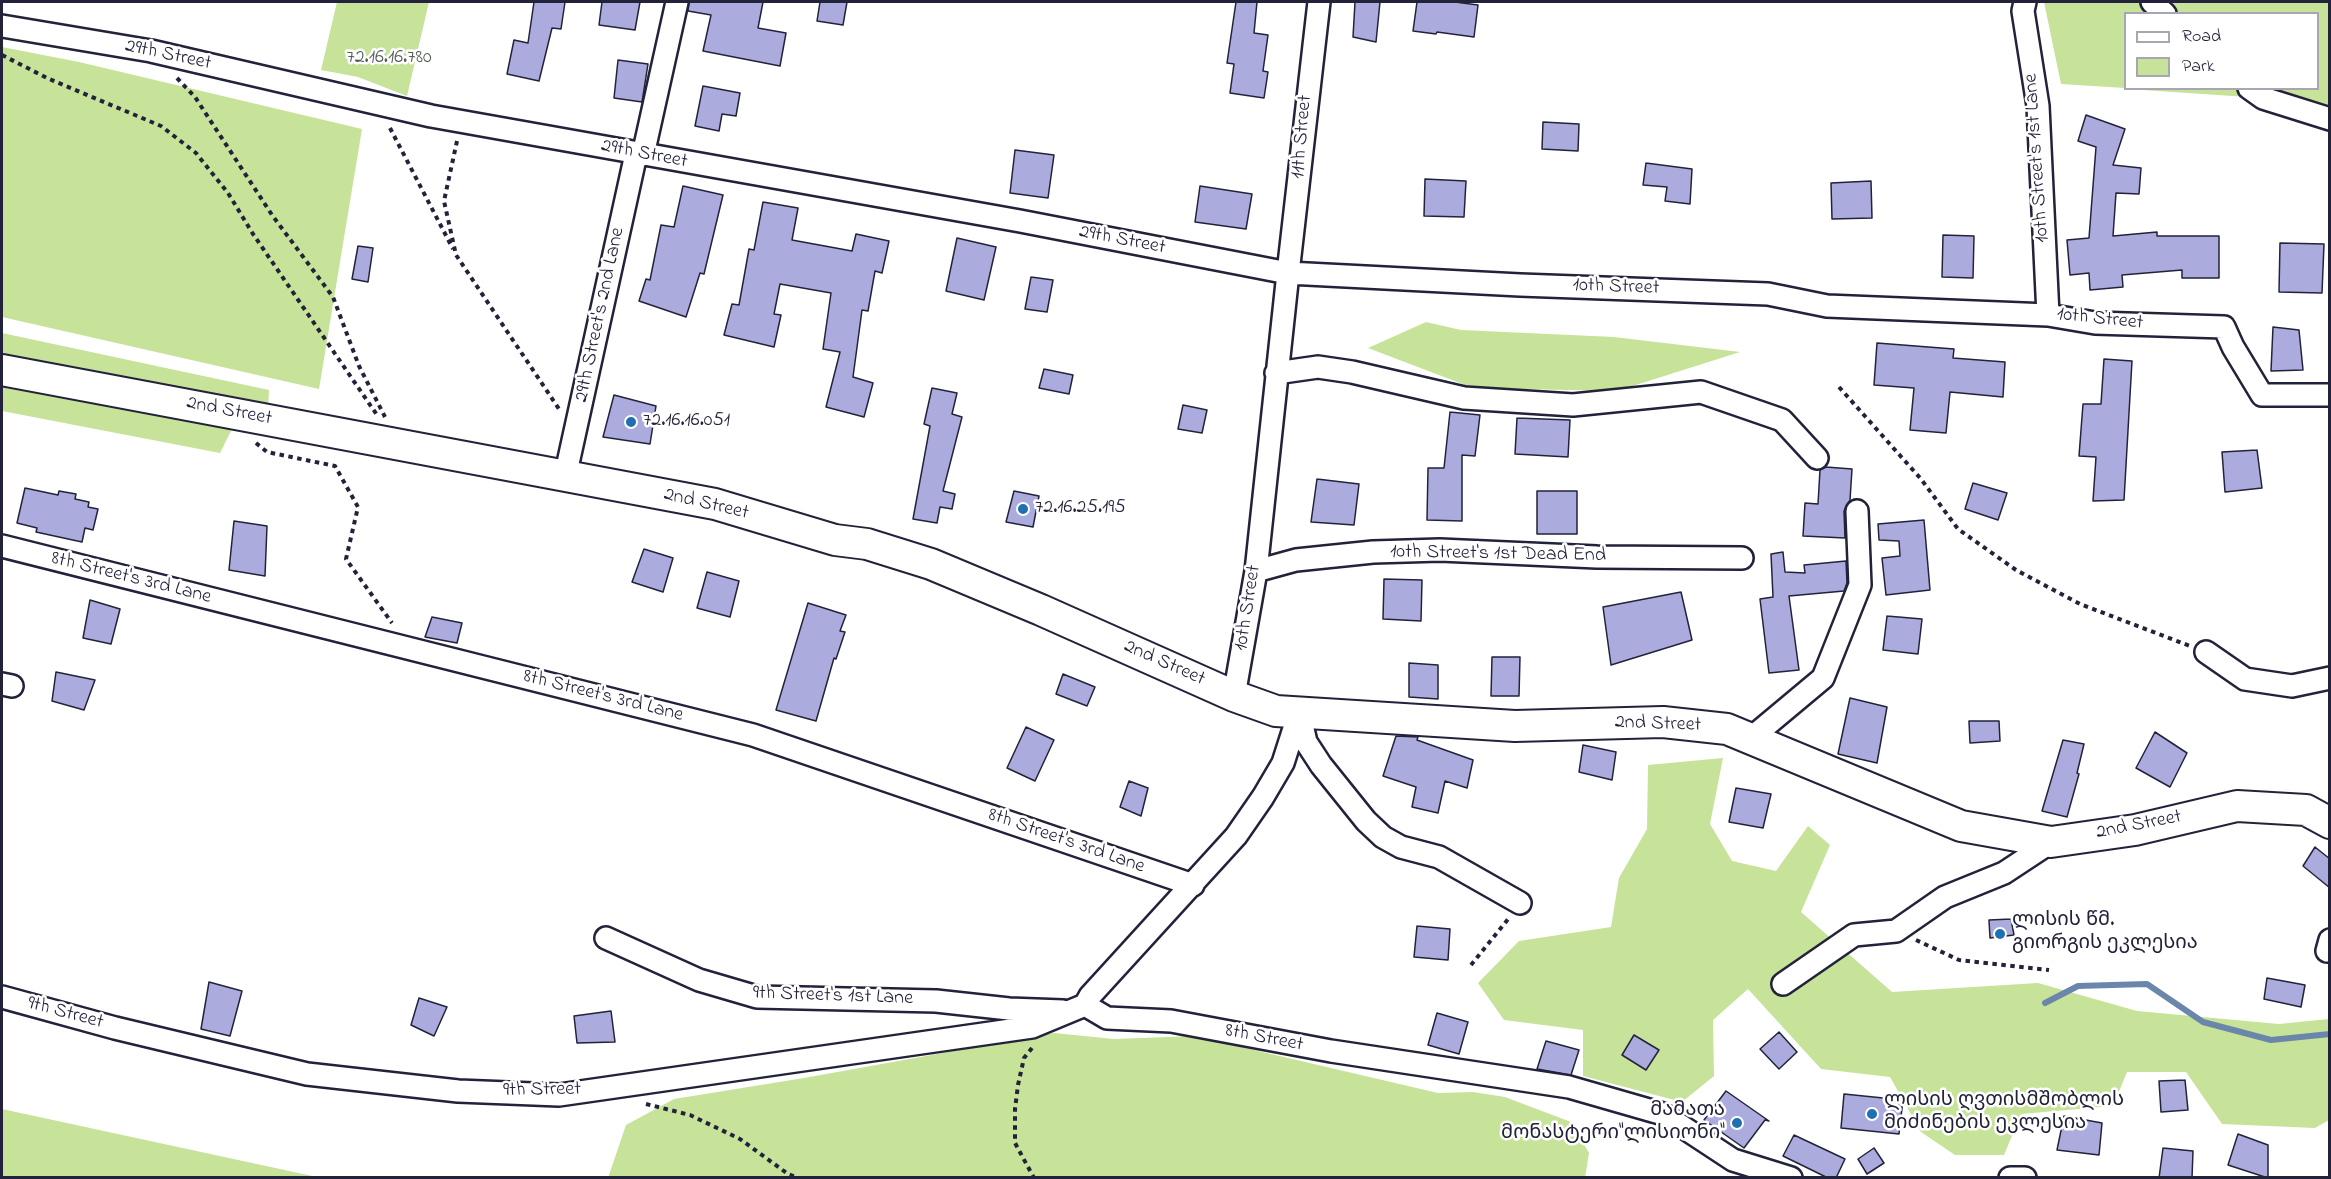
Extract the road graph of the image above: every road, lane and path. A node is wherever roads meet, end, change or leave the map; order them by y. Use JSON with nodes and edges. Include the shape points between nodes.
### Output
{"nodes":[{"id":1,"x":677,"y":2,"type":"edge"},
{"id":2,"x":1319,"y":2,"type":"edge"},
{"id":3,"x":2025,"y":2,"type":"edge"},
{"id":4,"x":2,"y":26,"type":"edge"},
{"id":5,"x":151,"y":51,"type":"junction"},
{"id":6,"x":2,"y":55,"type":"edge"},
{"id":7,"x":2252,"y":90,"type":"edge"},
{"id":8,"x":378,"y":104,"type":"junction"},
{"id":9,"x":2330,"y":119,"type":"edge"},
{"id":10,"x":465,"y":121,"type":"junction"},
{"id":11,"x":640,"y":154,"type":"junction"},
{"id":12,"x":456,"y":255,"type":"junction"},
{"id":13,"x":1288,"y":273,"type":"junction"},
{"id":14,"x":2048,"y":315,"type":"junction"},
{"id":15,"x":2,"y":370,"type":"edge"},
{"id":16,"x":1276,"y":373,"type":"junction"},
{"id":17,"x":1839,"y":387,"type":"dead end"},
{"id":18,"x":2330,"y":395,"type":"edge"},
{"id":19,"x":254,"y":416,"type":"junction"},
{"id":20,"x":564,"y":416,"type":"dead end"},
{"id":21,"x":398,"y":445,"type":"junction"},
{"id":22,"x":1817,"y":458,"type":"dead end"},
{"id":23,"x":566,"y":477,"type":"junction"},
{"id":24,"x":1857,"y":511,"type":"dead end"},
{"id":25,"x":2,"y":546,"type":"edge"},
{"id":26,"x":1742,"y":558,"type":"dead end"},
{"id":27,"x":1256,"y":571,"type":"junction"},
{"id":28,"x":416,"y":650,"type":"junction"},
{"id":29,"x":2206,"y":652,"type":"joint"},
{"id":30,"x":2330,"y":678,"type":"edge"},
{"id":31,"x":1234,"y":696,"type":"junction"},
{"id":32,"x":1299,"y":713,"type":"junction"},
{"id":33,"x":1750,"y":739,"type":"junction"},
{"id":34,"x":2330,"y":823,"type":"edge"},
{"id":35,"x":2052,"y":842,"type":"junction"},
{"id":36,"x":1193,"y":885,"type":"junction"},
{"id":37,"x":1520,"y":903,"type":"joint"},
{"id":38,"x":1896,"y":931,"type":"junction"},
{"id":39,"x":606,"y":938,"type":"dead end"},
{"id":40,"x":1471,"y":966,"type":"dead end"},
{"id":41,"x":2049,"y":970,"type":"dead end"},
{"id":42,"x":1783,"y":984,"type":"dead end"},
{"id":43,"x":2,"y":997,"type":"edge"},
{"id":44,"x":1070,"y":1011,"type":"junction"},
{"id":45,"x":641,"y":1103,"type":"dead end"},
{"id":46,"x":798,"y":1178,"type":"edge"},
{"id":47,"x":1034,"y":1178,"type":"edge"},
{"id":48,"x":1791,"y":1178,"type":"edge"},
{"id":49,"x":2010,"y":1178,"type":"edge"},
{"id":50,"x":2025,"y":1178,"type":"edge"}],
"edges":[{"from":1,"to":11,"type":"street","name":"29th Street's 2nd Lane"},
{"from":2,"to":13,"type":"street","name":"11th Street"},
{"from":3,"to":14,"type":"street","name":"10th Street's 1st Lane","via":[[2023,11],[2038,106]]},
{"from":4,"to":5,"type":"street","name":"29th Street"},
{"from":5,"to":8,"type":"street","name":"29th Street"},
{"from":5,"to":21,"type":"path","via":[[195,97],[272,215],[333,297],[359,366]]},
{"from":6,"to":21,"type":"path","via":[[161,126],[196,153],[228,193]]},
{"from":7,"to":9,"type":"street","via":[[2263,98]]},
{"from":8,"to":10,"type":"street","name":"29th Street"},
{"from":8,"to":12,"type":"path"},
{"from":10,"to":11,"type":"street","name":"29th Street"},
{"from":10,"to":12,"type":"path","via":[[444,201]]},
{"from":11,"to":13,"type":"street","name":"29th Street"},
{"from":11,"to":23,"type":"street","name":"29th Street's 2nd Lane"},
{"from":12,"to":20,"type":"path"},
{"from":13,"to":14,"type":"street","name":"10th Street","via":[[1768,294],[1827,306]]},
{"from":13,"to":16,"type":"street","name":"10th Street"},
{"from":14,"to":18,"type":"street","name":"10th Street","via":[[2095,323],[2224,327],[2262,395]]},
{"from":15,"to":19,"type":"main road","name":"2nd Street"},
{"from":16,"to":22,"type":"street","via":[[1318,367],[1464,398],[1573,405],[1701,392],[1782,420]]},
{"from":16,"to":27,"type":"street","name":"10th Street"},
{"from":17,"to":29,"type":"path","via":[[1921,479],[1958,529],[2016,570],[2080,604]]},
{"from":19,"to":21,"type":"main road","name":"2nd Street"},
{"from":19,"to":28,"type":"path","via":[[250,438],[267,452],[335,466],[358,507],[346,559],[385,615]]},
{"from":21,"to":23,"type":"main road","name":"2nd Street"},
{"from":23,"to":31,"type":"main road","name":"2nd Street","via":[[715,504],[931,564]]},
{"from":24,"to":33,"type":"street","via":[[1860,585],[1824,678]]},
{"from":25,"to":28,"type":"street","name":"8th Street's 3rd Lane"},
{"from":26,"to":27,"type":"street","name":"10th Street's 1st Dead End","via":[[1440,550],[1296,560]]},
{"from":27,"to":31,"type":"street","name":"10th Street"},
{"from":28,"to":36,"type":"street","name":"8th Street's 3rd Lane","via":[[753,735]]},
{"from":29,"to":30,"type":"street","via":[[2245,679],[2292,686]]},
{"from":31,"to":32,"type":"main road","name":"2nd Street","via":[[1276,711]]},
{"from":32,"to":33,"type":"main road","name":"2nd Street","via":[[1515,726],[1663,722],[1727,729]]},
{"from":32,"to":36,"type":"street","via":[[1283,763],[1263,796],[1236,836]]},
{"from":32,"to":37,"type":"street","via":[[1306,742],[1321,765],[1383,837],[1401,847],[1438,857]]},
{"from":33,"to":35,"type":"main road","name":"2nd Street","via":[[1961,826]]},
{"from":34,"to":35,"type":"main road","name":"2nd Street","via":[[2306,810],[2237,806],[2135,830]]},
{"from":35,"to":38,"type":"street","via":[[2004,873],[1945,897]]},
{"from":36,"to":44,"type":"street","via":[[1090,996]]},
{"from":37,"to":40,"type":"path"},
{"from":38,"to":41,"type":"path","via":[[1959,960]]},
{"from":38,"to":42,"type":"street","via":[[1854,935]]},
{"from":39,"to":44,"type":"street","name":"9th Street's 1st Lane","via":[[699,980],[757,997],[936,1000]]},
{"from":43,"to":44,"type":"street","name":"9th Street","via":[[307,1074],[458,1091],[559,1095],[1032,1027]]},
{"from":44,"to":47,"type":"path","via":[[1024,1058],[1018,1085],[1015,1143]]},
{"from":44,"to":48,"type":"street","name":"8th Street","via":[[1107,1018],[1171,1021],[1331,1051],[1569,1087],[1663,1114],[1733,1160]]},
{"from":45,"to":46,"type":"path","via":[[690,1115],[740,1139]]},
{"from":49,"to":50,"type":"street"}]}
